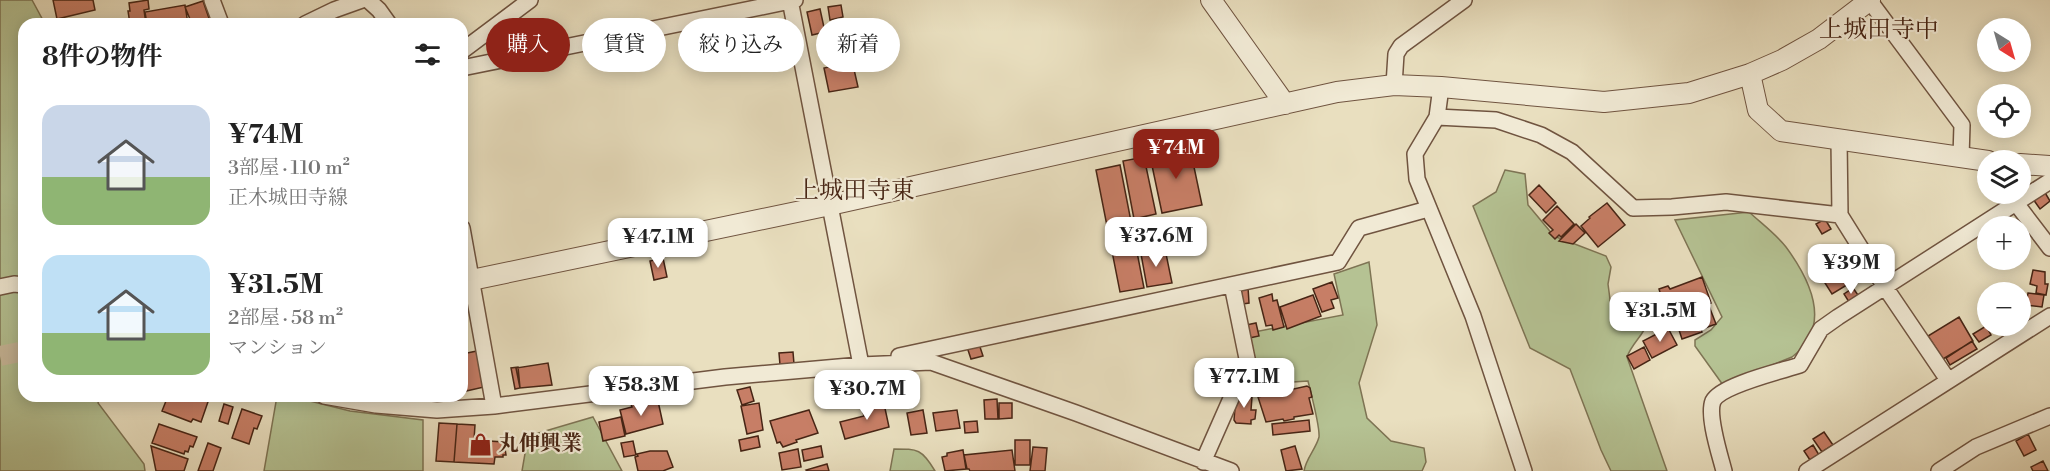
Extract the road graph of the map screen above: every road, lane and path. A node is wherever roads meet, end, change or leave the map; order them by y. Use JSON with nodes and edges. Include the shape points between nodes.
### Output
{"nodes":[{"id":1,"x":212,"y":0,"type":"edge"},
{"id":2,"x":362,"y":0,"type":"edge"},
{"id":3,"x":368,"y":0,"type":"edge"},
{"id":4,"x":530,"y":0,"type":"edge"},
{"id":5,"x":791,"y":0,"type":"edge"},
{"id":6,"x":1210,"y":0,"type":"edge"},
{"id":7,"x":1464,"y":0,"type":"edge"},
{"id":8,"x":1869,"y":0,"type":"edge"},
{"id":9,"x":219,"y":18,"type":"edge"},
{"id":10,"x":317,"y":18,"type":"edge"},
{"id":11,"x":385,"y":18,"type":"edge"},
{"id":12,"x":468,"y":46,"type":"edge"},
{"id":13,"x":468,"y":67,"type":"edge"},
{"id":14,"x":1750,"y":74,"type":"junction"},
{"id":15,"x":1394,"y":85,"type":"junction"},
{"id":16,"x":1441,"y":87,"type":"junction"},
{"id":17,"x":1285,"y":104,"type":"junction"},
{"id":18,"x":1437,"y":117,"type":"junction"},
{"id":19,"x":1839,"y":140,"type":"junction"},
{"id":20,"x":1961,"y":157,"type":"junction"},
{"id":21,"x":1977,"y":160,"type":"edge"},
{"id":22,"x":2031,"y":165,"type":"edge"},
{"id":23,"x":2050,"y":166,"type":"edge"},
{"id":24,"x":2050,"y":181,"type":"edge"},
{"id":25,"x":2031,"y":190,"type":"edge"},
{"id":26,"x":2004,"y":204,"type":"edge"},
{"id":27,"x":2017,"y":204,"type":"edge"},
{"id":28,"x":830,"y":206,"type":"junction"},
{"id":29,"x":1428,"y":209,"type":"junction"},
{"id":30,"x":1840,"y":215,"type":"junction"},
{"id":31,"x":2050,"y":248,"type":"edge"},
{"id":32,"x":468,"y":281,"type":"edge"},
{"id":33,"x":18,"y":284,"type":"edge"},
{"id":34,"x":1232,"y":285,"type":"junction"},
{"id":35,"x":468,"y":286,"type":"edge"},
{"id":36,"x":1885,"y":287,"type":"junction"},
{"id":37,"x":0,"y":288,"type":"edge"},
{"id":38,"x":2050,"y":316,"type":"edge"},
{"id":39,"x":861,"y":365,"type":"junction"},
{"id":40,"x":1948,"y":380,"type":"junction"},
{"id":41,"x":359,"y":402,"type":"edge"},
{"id":42,"x":494,"y":406,"type":"junction"},
{"id":43,"x":2050,"y":417,"type":"edge"},
{"id":44,"x":1203,"y":462,"type":"junction"},
{"id":45,"x":1231,"y":471,"type":"edge"},
{"id":46,"x":1524,"y":471,"type":"edge"},
{"id":47,"x":1724,"y":471,"type":"edge"},
{"id":48,"x":1807,"y":471,"type":"edge"},
{"id":49,"x":1939,"y":471,"type":"edge"}],
"edges":[{"from":1,"to":9,"type":"street"},
{"from":2,"to":10,"type":"street"},
{"from":3,"to":11,"type":"street"},
{"from":4,"to":12,"type":"street"},
{"from":5,"to":13,"type":"street"},
{"from":5,"to":28,"type":"street"},
{"from":6,"to":17,"type":"street"},
{"from":7,"to":15,"type":"street","via":[[1401,46],[1396,54]]},
{"from":8,"to":14,"type":"street","via":[[1819,39]]},
{"from":8,"to":20,"type":"street","via":[[1962,125]]},
{"from":14,"to":16,"type":"street","via":[[1689,93],[1604,102]]},
{"from":14,"to":19,"type":"street","via":[[1758,110],[1781,130]]},
{"from":15,"to":16,"type":"street"},
{"from":15,"to":17,"type":"street"},
{"from":16,"to":18,"type":"street"},
{"from":17,"to":28,"type":"street"},
{"from":18,"to":29,"type":"street","via":[[1415,154],[1417,179]]},
{"from":18,"to":30,"type":"street","via":[[1496,120],[1541,135],[1572,152],[1633,208],[1726,202]]},
{"from":19,"to":20,"type":"street"},
{"from":19,"to":30,"type":"street"},
{"from":20,"to":21,"type":"street"},
{"from":22,"to":23,"type":"street"},
{"from":24,"to":25,"type":"street"},
{"from":26,"to":36,"type":"street"},
{"from":27,"to":31,"type":"street"},
{"from":28,"to":32,"type":"street"},
{"from":28,"to":39,"type":"street"},
{"from":29,"to":34,"type":"street","via":[[1359,228],[1338,261]]},
{"from":29,"to":46,"type":"street","via":[[1473,316]]},
{"from":30,"to":36,"type":"street"},
{"from":33,"to":37,"type":"street"},
{"from":34,"to":39,"type":"street"},
{"from":34,"to":44,"type":"street","via":[[1252,383],[1233,394]]},
{"from":35,"to":42,"type":"street"},
{"from":36,"to":40,"type":"street"},
{"from":36,"to":47,"type":"street","via":[[1821,329],[1800,365],[1725,389],[1713,401],[1712,418]]},
{"from":38,"to":40,"type":"street"},
{"from":39,"to":42,"type":"street","via":[[725,377]]},
{"from":39,"to":44,"type":"street","via":[[931,362],[1076,412]]},
{"from":40,"to":48,"type":"street"},
{"from":41,"to":42,"type":"street","via":[[437,410]]},
{"from":43,"to":49,"type":"street","via":[[1976,447]]},
{"from":44,"to":45,"type":"street"}]}
